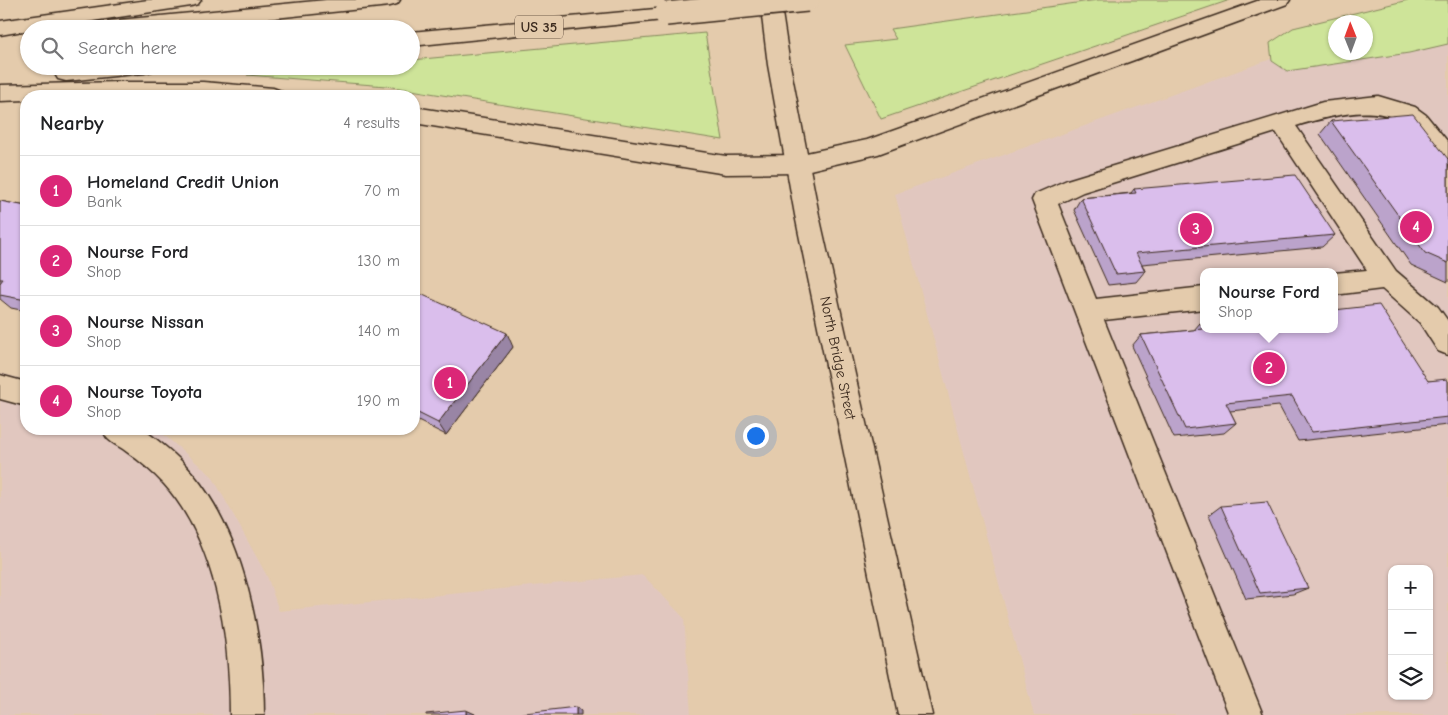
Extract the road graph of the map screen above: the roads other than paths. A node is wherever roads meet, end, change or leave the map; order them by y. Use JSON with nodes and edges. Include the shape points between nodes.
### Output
{"nodes":[{"id":1,"x":191,"y":0,"type":"edge"},
{"id":2,"x":390,"y":0,"type":"edge"},
{"id":3,"x":770,"y":0,"type":"edge"},
{"id":4,"x":807,"y":0,"type":"edge"},
{"id":5,"x":1280,"y":0,"type":"edge"},
{"id":6,"x":55,"y":20,"type":"edge"},
{"id":7,"x":189,"y":20,"type":"edge"},
{"id":8,"x":20,"y":25,"type":"edge"},
{"id":9,"x":0,"y":28,"type":"edge"},
{"id":10,"x":20,"y":37,"type":"edge"},
{"id":11,"x":0,"y":38,"type":"edge"},
{"id":12,"x":420,"y":39,"type":"edge"},
{"id":13,"x":58,"y":75,"type":"edge"},
{"id":14,"x":0,"y":81,"type":"edge"},
{"id":15,"x":90,"y":90,"type":"edge"},
{"id":16,"x":203,"y":90,"type":"edge"},
{"id":17,"x":20,"y":92,"type":"edge"},
{"id":18,"x":0,"y":93,"type":"edge"},
{"id":19,"x":420,"y":116,"type":"edge"},
{"id":20,"x":1281,"y":122,"type":"junction"},
{"id":21,"x":1448,"y":158,"type":"edge"},
{"id":22,"x":797,"y":164,"type":"junction"},
{"id":23,"x":1387,"y":278,"type":"junction"},
{"id":24,"x":1338,"y":284,"type":"edge"},
{"id":25,"x":1200,"y":298,"type":"edge"},
{"id":26,"x":1086,"y":311,"type":"junction"},
{"id":27,"x":1439,"y":314,"type":"edge"},
{"id":28,"x":1448,"y":343,"type":"edge"},
{"id":29,"x":0,"y":387,"type":"edge"},
{"id":30,"x":20,"y":392,"type":"edge"},
{"id":31,"x":127,"y":435,"type":"edge"},
{"id":32,"x":247,"y":715,"type":"edge"},
{"id":33,"x":915,"y":715,"type":"edge"},
{"id":34,"x":1246,"y":715,"type":"edge"}],
"edges":[{"from":1,"to":6,"type":"main road"},
{"from":2,"to":7,"type":"main road"},
{"from":3,"to":22,"type":"main road","name":"North Bridge Street"},
{"from":4,"to":12,"type":"main road","number":"US 35","bridge":true},
{"from":5,"to":22,"type":"main road","via":[[870,148]]},
{"from":8,"to":9,"type":"main road"},
{"from":10,"to":11,"type":"main road"},
{"from":13,"to":14,"type":"main road"},
{"from":15,"to":16,"type":"main road"},
{"from":17,"to":18,"type":"main road"},
{"from":19,"to":22,"type":"main road","via":[[726,165]]},
{"from":20,"to":21,"type":"main road","via":[[1323,110],[1378,104],[1392,107],[1418,121]]},
{"from":20,"to":23,"type":"main road"},
{"from":20,"to":26,"type":"main road","via":[[1075,186],[1044,200]]},
{"from":22,"to":33,"type":"main road","name":"North Bridge Street"},
{"from":23,"to":24,"type":"main road"},
{"from":23,"to":27,"type":"main road"},
{"from":25,"to":26,"type":"main road"},
{"from":26,"to":34,"type":"main road"},
{"from":27,"to":28,"type":"main road"},
{"from":29,"to":30,"type":"main road"},
{"from":31,"to":32,"type":"main road","via":[[144,446],[189,493],[220,553],[238,617],[248,694]]}]}
